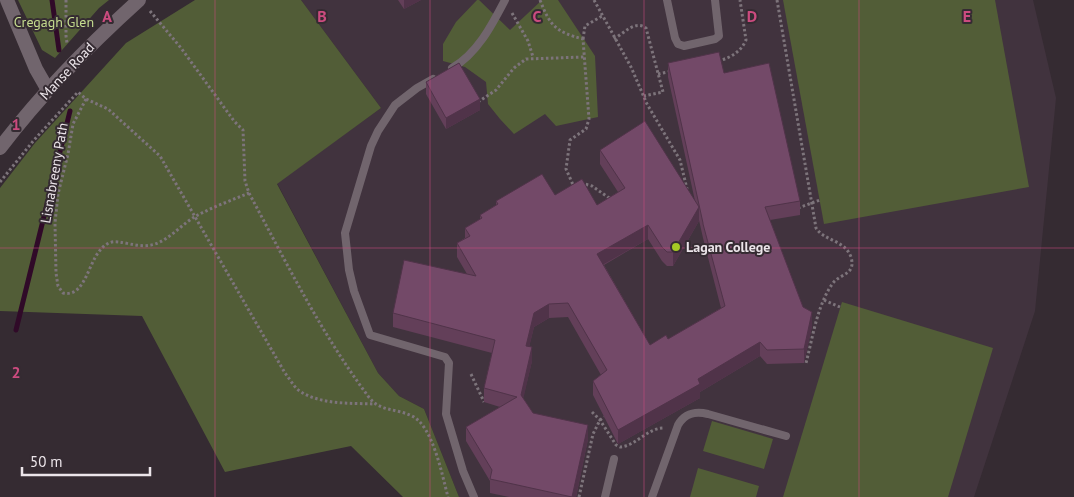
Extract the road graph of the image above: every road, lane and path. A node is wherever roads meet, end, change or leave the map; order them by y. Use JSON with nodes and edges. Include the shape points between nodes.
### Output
{"nodes":[{"id":1,"x":7,"y":0,"type":"edge"},
{"id":2,"x":66,"y":0,"type":"edge"},
{"id":3,"x":540,"y":0,"type":"edge"},
{"id":4,"x":594,"y":0,"type":"edge"},
{"id":5,"x":667,"y":0,"type":"edge"},
{"id":6,"x":715,"y":0,"type":"edge"},
{"id":7,"x":777,"y":0,"type":"edge"},
{"id":8,"x":504,"y":2,"type":"edge"},
{"id":9,"x":142,"y":3,"type":"edge"},
{"id":10,"x":602,"y":16,"type":"junction"},
{"id":11,"x":583,"y":39,"type":"junction"},
{"id":12,"x":614,"y":39,"type":"junction"},
{"id":13,"x":67,"y":43,"type":"dead end"},
{"id":14,"x":533,"y":57,"type":"junction"},
{"id":15,"x":584,"y":57,"type":"junction"},
{"id":16,"x":447,"y":71,"type":"edge"},
{"id":17,"x":439,"y":75,"type":"edge"},
{"id":18,"x":48,"y":90,"type":"junction"},
{"id":19,"x":644,"y":96,"type":"junction"},
{"id":20,"x":86,"y":99,"type":"junction"},
{"id":21,"x":476,"y":103,"type":"edge"},
{"id":22,"x":0,"y":148,"type":"edge"},
{"id":23,"x":0,"y":182,"type":"edge"},
{"id":24,"x":574,"y":187,"type":"junction"},
{"id":25,"x":566,"y":191,"type":"edge"},
{"id":26,"x":249,"y":193,"type":"junction"},
{"id":27,"x":688,"y":193,"type":"edge"},
{"id":28,"x":820,"y":200,"type":"dead end"},
{"id":29,"x":812,"y":203,"type":"junction"},
{"id":30,"x":617,"y":205,"type":"edge"},
{"id":31,"x":798,"y":208,"type":"edge"},
{"id":32,"x":195,"y":217,"type":"junction"},
{"id":33,"x":824,"y":300,"type":"junction"},
{"id":34,"x":840,"y":307,"type":"dead end"},
{"id":35,"x":806,"y":363,"type":"edge"},
{"id":36,"x":471,"y":374,"type":"dead end"},
{"id":37,"x":484,"y":402,"type":"edge"},
{"id":38,"x":375,"y":404,"type":"junction"},
{"id":39,"x":592,"y":412,"type":"dead end"},
{"id":40,"x":604,"y":417,"type":"edge"},
{"id":41,"x":600,"y":420,"type":"junction"},
{"id":42,"x":668,"y":428,"type":"dead end"},
{"id":43,"x":786,"y":436,"type":"dead end"},
{"id":44,"x":614,"y":459,"type":"dead end"},
{"id":45,"x":448,"y":497,"type":"edge"},
{"id":46,"x":474,"y":497,"type":"edge"},
{"id":47,"x":579,"y":497,"type":"edge"},
{"id":48,"x":605,"y":497,"type":"edge"},
{"id":49,"x":652,"y":497,"type":"edge"}],
"edges":[{"from":1,"to":18,"type":"street"},
{"from":2,"to":13,"type":"path"},
{"from":3,"to":11,"type":"path","via":[[547,18],[564,34]]},
{"from":4,"to":10,"type":"path"},
{"from":5,"to":6,"type":"lane","via":[[675,38],[684,46],[719,36]]},
{"from":7,"to":29,"type":"path"},
{"from":8,"to":14,"type":"path","via":[[528,41]]},
{"from":8,"to":16,"type":"lane","via":[[477,46],[462,62]]},
{"from":9,"to":18,"type":"street","name":"Manse Road","via":[[80,56]]},
{"from":9,"to":26,"type":"path","via":[[169,32],[243,130],[245,182]]},
{"from":10,"to":11,"type":"path","via":[[585,26]]},
{"from":10,"to":12,"type":"path"},
{"from":11,"to":15,"type":"path"},
{"from":12,"to":19,"type":"path"},
{"from":12,"to":19,"type":"path","via":[[636,25],[646,28],[663,92]]},
{"from":14,"to":15,"type":"path"},
{"from":14,"to":21,"type":"path","via":[[519,63],[496,90]]},
{"from":15,"to":24,"type":"path","via":[[590,119],[586,128],[570,140],[566,169]]},
{"from":17,"to":46,"type":"lane","via":[[395,105],[378,131],[370,146],[345,233],[354,291],[370,335],[445,357],[449,363],[446,414]]},
{"from":18,"to":22,"type":"street","name":"Manse Road"},
{"from":19,"to":27,"type":"path","via":[[680,160]]},
{"from":20,"to":23,"type":"path","name":"Lisnabreeny Path","via":[[78,92]]},
{"from":20,"to":32,"type":"path","via":[[108,109],[160,156]]},
{"from":20,"to":32,"type":"path","name":"Lisnabreeny Path","via":[[73,124],[58,194],[56,273],[63,293],[70,294],[84,283],[95,256],[109,243],[146,247],[156,244]]},
{"from":24,"to":25,"type":"path"},
{"from":24,"to":30,"type":"path","via":[[580,183],[592,186]]},
{"from":26,"to":32,"type":"path","name":"Lisnabreeny Path"},
{"from":26,"to":38,"type":"path","via":[[318,319]]},
{"from":28,"to":29,"type":"path"},
{"from":29,"to":31,"type":"path"},
{"from":29,"to":33,"type":"path","via":[[816,228],[846,249],[852,264],[846,275],[835,280]]},
{"from":32,"to":38,"type":"path","via":[[285,373],[298,389],[334,402]]},
{"from":33,"to":34,"type":"path"},
{"from":33,"to":35,"type":"path"},
{"from":36,"to":37,"type":"path"},
{"from":38,"to":45,"type":"path","via":[[413,416],[422,424]]},
{"from":39,"to":41,"type":"path"},
{"from":40,"to":41,"type":"path"},
{"from":41,"to":42,"type":"path","via":[[620,447],[656,428]]},
{"from":41,"to":47,"type":"path","via":[[593,434]]},
{"from":43,"to":49,"type":"lane","via":[[708,414],[688,414],[678,425]]},
{"from":44,"to":48,"type":"lane"}]}
